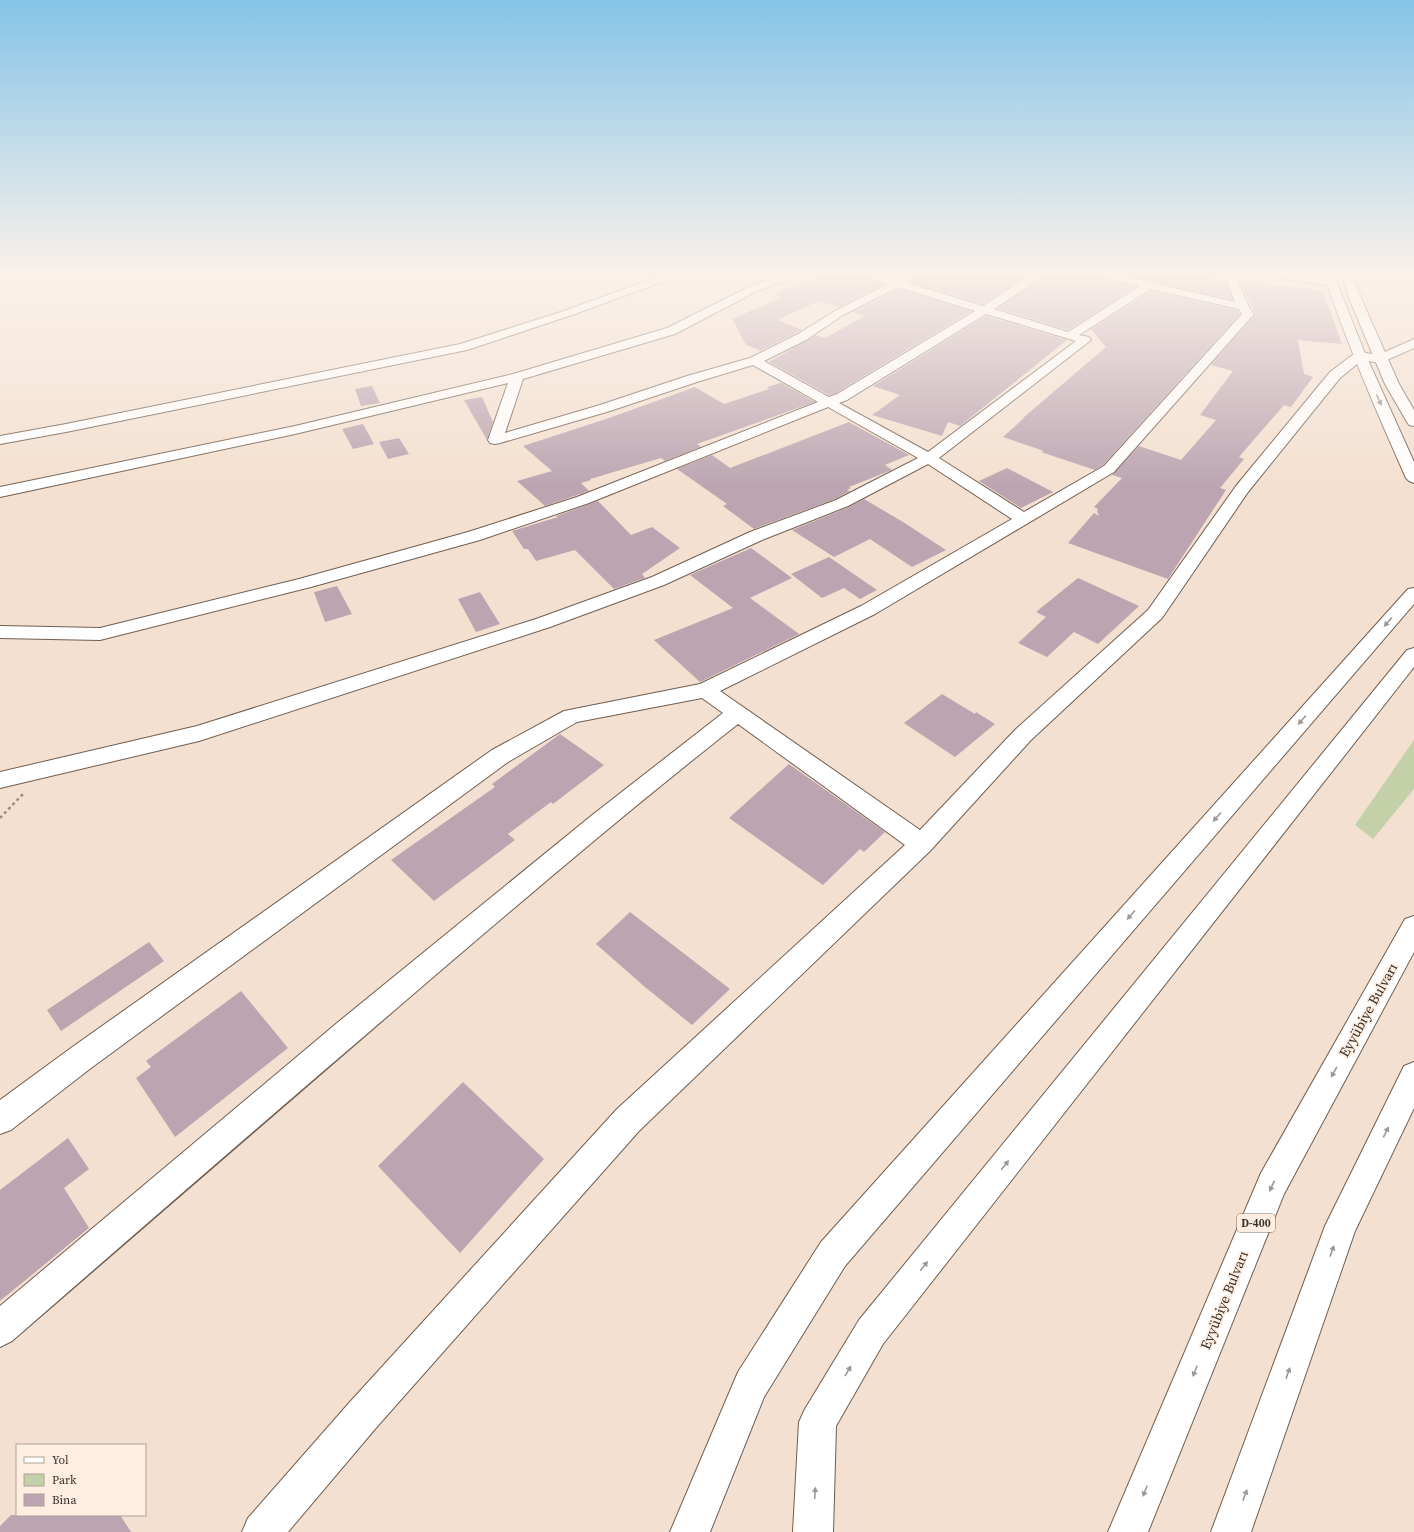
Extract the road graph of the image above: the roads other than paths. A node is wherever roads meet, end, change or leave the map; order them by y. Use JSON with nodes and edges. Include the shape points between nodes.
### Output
{"nodes":[{"id":1,"x":475,"y":344,"type":"edge"},
{"id":2,"x":626,"y":344,"type":"edge"},
{"id":3,"x":787,"y":344,"type":"edge"},
{"id":4,"x":928,"y":344,"type":"edge"},
{"id":5,"x":1079,"y":344,"type":"edge"},
{"id":6,"x":1222,"y":344,"type":"edge"},
{"id":7,"x":1362,"y":344,"type":"edge"},
{"id":8,"x":1366,"y":344,"type":"edge"},
{"id":9,"x":1409,"y":344,"type":"edge"},
{"id":10,"x":1370,"y":357,"type":"junction"},
{"id":11,"x":754,"y":361,"type":"junction"},
{"id":12,"x":517,"y":377,"type":"junction"},
{"id":13,"x":827,"y":402,"type":"junction"},
{"id":14,"x":1414,"y":422,"type":"edge"},
{"id":15,"x":0,"y":440,"type":"edge"},
{"id":16,"x":929,"y":458,"type":"junction"},
{"id":17,"x":1414,"y":478,"type":"edge"},
{"id":18,"x":0,"y":492,"type":"edge"},
{"id":19,"x":1024,"y":519,"type":"junction"},
{"id":20,"x":1414,"y":593,"type":"edge"},
{"id":21,"x":0,"y":632,"type":"edge"},
{"id":22,"x":1414,"y":654,"type":"edge"},
{"id":23,"x":705,"y":690,"type":"junction"},
{"id":24,"x":737,"y":713,"type":"junction"},
{"id":25,"x":0,"y":780,"type":"edge"},
{"id":26,"x":922,"y":844,"type":"junction"},
{"id":27,"x":1414,"y":928,"type":"edge"},
{"id":28,"x":1414,"y":1076,"type":"edge"},
{"id":29,"x":0,"y":1119,"type":"edge"},
{"id":30,"x":0,"y":1329,"type":"edge"},
{"id":31,"x":262,"y":1532,"type":"edge"},
{"id":32,"x":690,"y":1532,"type":"edge"},
{"id":33,"x":813,"y":1532,"type":"edge"},
{"id":34,"x":1128,"y":1532,"type":"edge"},
{"id":35,"x":1231,"y":1532,"type":"edge"}],
"edges":[{"from":1,"to":15,"type":"main road"},
{"from":2,"to":12,"type":"main road"},
{"from":3,"to":11,"type":"main road"},
{"from":4,"to":13,"type":"main road","via":[[842,397]]},
{"from":5,"to":16,"type":"main road"},
{"from":6,"to":19,"type":"main road","via":[[1109,469]]},
{"from":7,"to":10,"type":"main road"},
{"from":8,"to":10,"type":"main road"},
{"from":9,"to":10,"type":"main road"},
{"from":10,"to":14,"type":"main road","via":[[1392,384]]},
{"from":10,"to":17,"type":"main road","one_way":true},
{"from":10,"to":26,"type":"main road","via":[[1335,375],[1242,489],[1155,614],[1023,735]]},
{"from":11,"to":12,"type":"main road","via":[[495,440]]},
{"from":11,"to":13,"type":"main road"},
{"from":12,"to":18,"type":"main road","via":[[295,430]]},
{"from":13,"to":16,"type":"main road"},
{"from":13,"to":21,"type":"main road","via":[[582,500],[474,536],[305,583],[100,634]]},
{"from":16,"to":19,"type":"main road"},
{"from":16,"to":25,"type":"main road","via":[[842,502],[756,536],[658,581],[543,623],[199,733]]},
{"from":19,"to":23,"type":"main road","via":[[868,610]]},
{"from":20,"to":32,"type":"main road","one_way":true,"via":[[833,1254],[751,1385]]},
{"from":33,"to":22,"type":"main road","one_way":true,"via":[[818,1422],[871,1332]]},
{"from":23,"to":24,"type":"main road"},
{"from":23,"to":29,"type":"main road","via":[[571,716],[500,756]]},
{"from":24,"to":26,"type":"main road"},
{"from":24,"to":30,"type":"main road","via":[[420,972],[152,1197]]},
{"from":26,"to":31,"type":"main road","via":[[628,1120],[362,1416]]},
{"from":27,"to":34,"type":"main road","name":"Eyyübiye Bulvarı","number":"D-400","one_way":true,"via":[[1272,1184]]},
{"from":35,"to":28,"type":"main road","one_way":true,"via":[[1341,1226]]}]}
